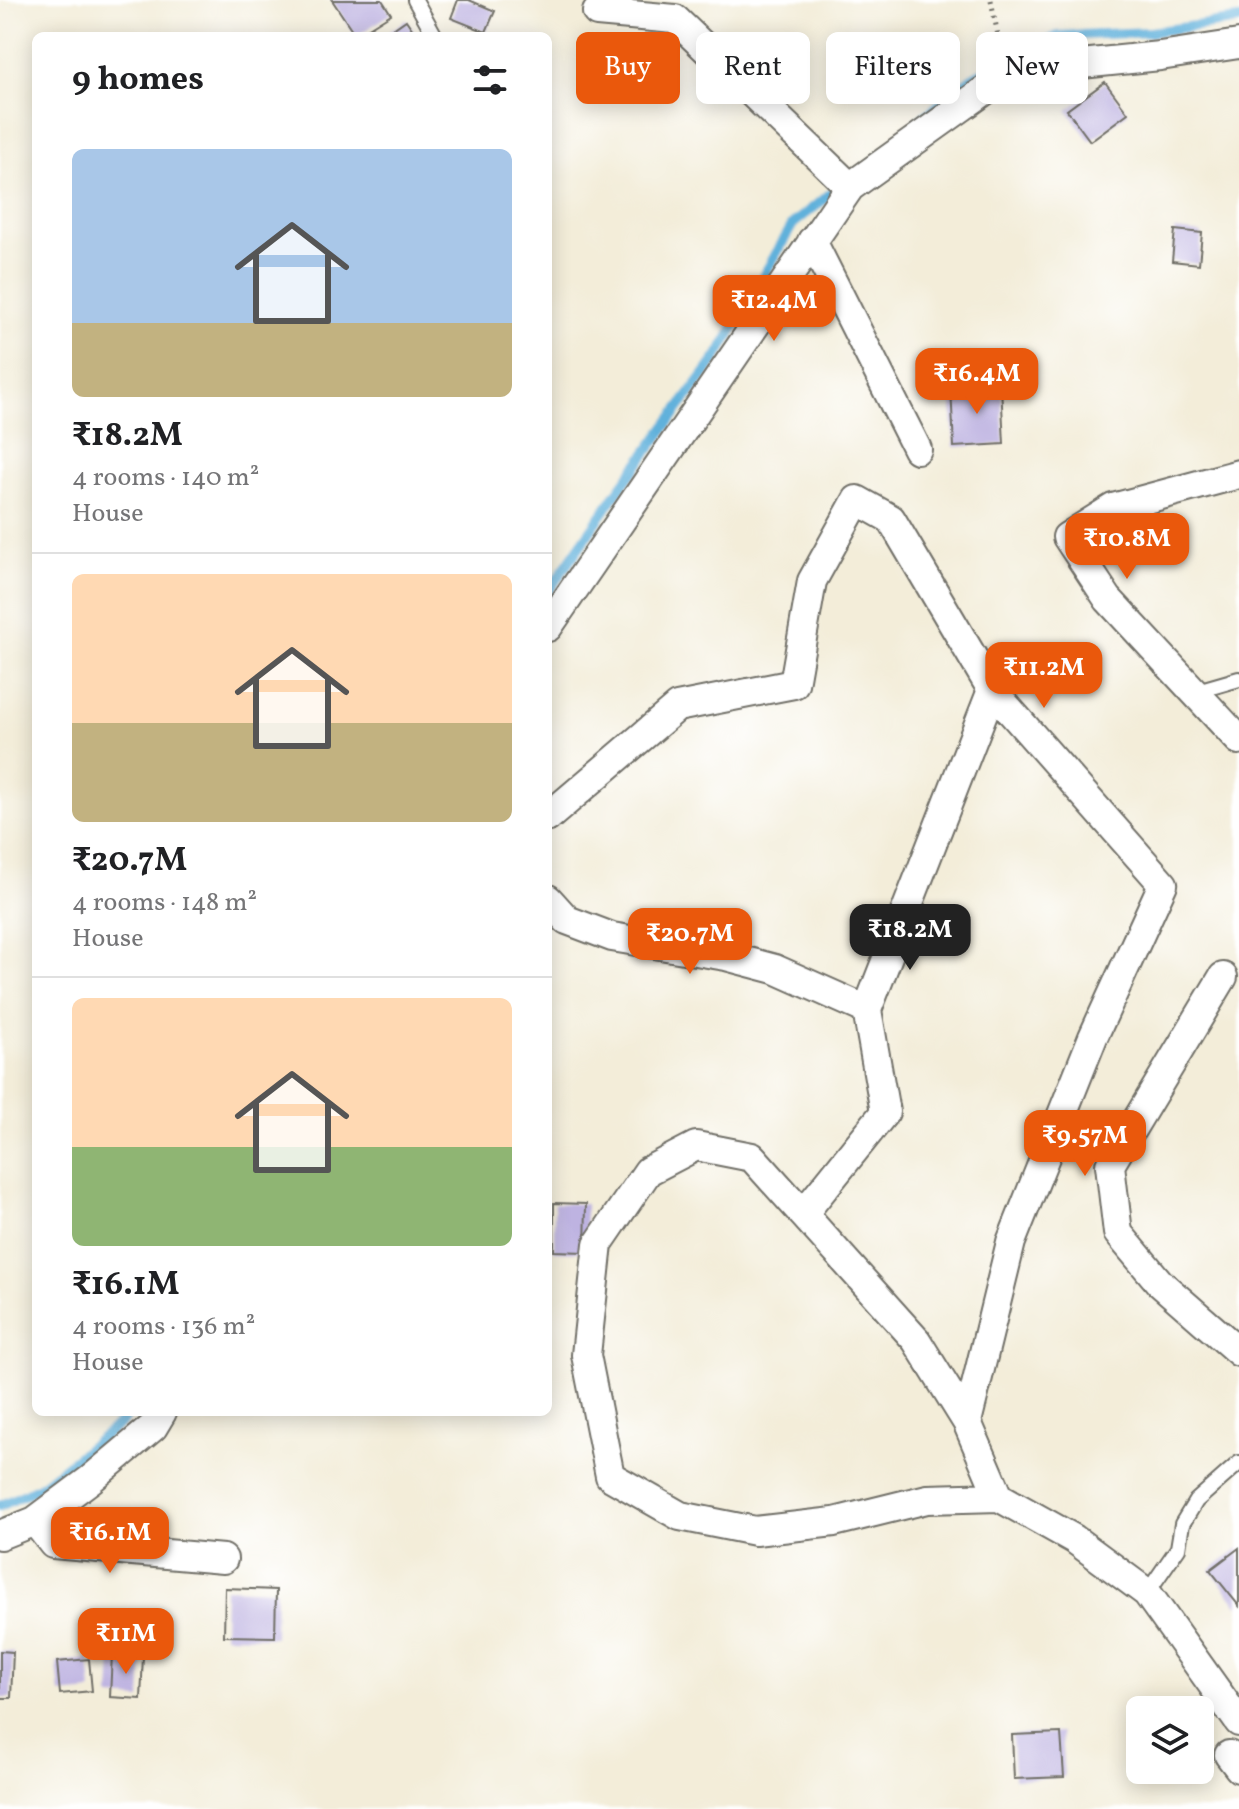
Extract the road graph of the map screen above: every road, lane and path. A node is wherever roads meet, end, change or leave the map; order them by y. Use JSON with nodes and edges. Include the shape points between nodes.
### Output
{"nodes":[{"id":1,"x":415,"y":0,"type":"edge"},
{"id":2,"x":991,"y":0,"type":"edge"},
{"id":3,"x":597,"y":12,"type":"dead end"},
{"id":4,"x":433,"y":32,"type":"edge"},
{"id":5,"x":996,"y":32,"type":"edge"},
{"id":6,"x":1239,"y":44,"type":"edge"},
{"id":7,"x":1088,"y":63,"type":"edge"},
{"id":8,"x":976,"y":97,"type":"edge"},
{"id":9,"x":850,"y":187,"type":"junction"},
{"id":10,"x":812,"y":241,"type":"junction"},
{"id":11,"x":917,"y":449,"type":"dead end"},
{"id":12,"x":1239,"y":474,"type":"edge"},
{"id":13,"x":552,"y":621,"type":"edge"},
{"id":14,"x":1239,"y":679,"type":"edge"},
{"id":15,"x":992,"y":690,"type":"junction"},
{"id":16,"x":1194,"y":692,"type":"junction"},
{"id":17,"x":1239,"y":740,"type":"edge"},
{"id":18,"x":552,"y":814,"type":"edge"},
{"id":19,"x":552,"y":903,"type":"edge"},
{"id":20,"x":1223,"y":977,"type":"dead end"},
{"id":21,"x":867,"y":1010,"type":"junction"},
{"id":22,"x":803,"y":1214,"type":"junction"},
{"id":23,"x":1239,"y":1352,"type":"edge"},
{"id":24,"x":160,"y":1416,"type":"edge"},
{"id":25,"x":967,"y":1422,"type":"junction"},
{"id":26,"x":1239,"y":1463,"type":"edge"},
{"id":27,"x":999,"y":1497,"type":"junction"},
{"id":28,"x":35,"y":1521,"type":"junction"},
{"id":29,"x":0,"y":1535,"type":"edge"},
{"id":30,"x":223,"y":1559,"type":"dead end"},
{"id":31,"x":1147,"y":1593,"type":"junction"},
{"id":32,"x":1239,"y":1722,"type":"edge"}],
"edges":[{"from":1,"to":4,"type":"lane"},
{"from":2,"to":5,"type":"path"},
{"from":3,"to":9,"type":"street","via":[[675,19]]},
{"from":6,"to":7,"type":"street"},
{"from":8,"to":9,"type":"street"},
{"from":9,"to":10,"type":"street"},
{"from":10,"to":11,"type":"street"},
{"from":10,"to":13,"type":"street"},
{"from":12,"to":16,"type":"street","via":[[1113,508],[1067,537],[1108,599]]},
{"from":14,"to":16,"type":"lane"},
{"from":15,"to":18,"type":"street","via":[[891,519],[857,500],[812,581],[794,684],[677,707]]},
{"from":15,"to":21,"type":"street"},
{"from":15,"to":25,"type":"street","via":[[1163,884],[1093,1037],[1011,1242]]},
{"from":16,"to":17,"type":"street"},
{"from":19,"to":21,"type":"street","via":[[567,920],[612,937],[775,969]]},
{"from":20,"to":23,"type":"street","via":[[1110,1165],[1118,1233],[1160,1283]]},
{"from":21,"to":22,"type":"street","via":[[885,1112]]},
{"from":22,"to":25,"type":"street","via":[[916,1340]]},
{"from":22,"to":27,"type":"street","via":[[752,1157],[696,1146],[648,1171],[598,1244],[586,1355],[610,1476],[680,1516],[755,1531],[834,1522],[927,1499]]},
{"from":24,"to":28,"type":"street","via":[[153,1427]]},
{"from":25,"to":27,"type":"street"},
{"from":26,"to":31,"type":"lane","via":[[1196,1501],[1182,1524],[1178,1548]]},
{"from":27,"to":31,"type":"street","via":[[1074,1539]]},
{"from":28,"to":29,"type":"street"},
{"from":28,"to":30,"type":"street","via":[[53,1544]]},
{"from":31,"to":32,"type":"street"}]}
